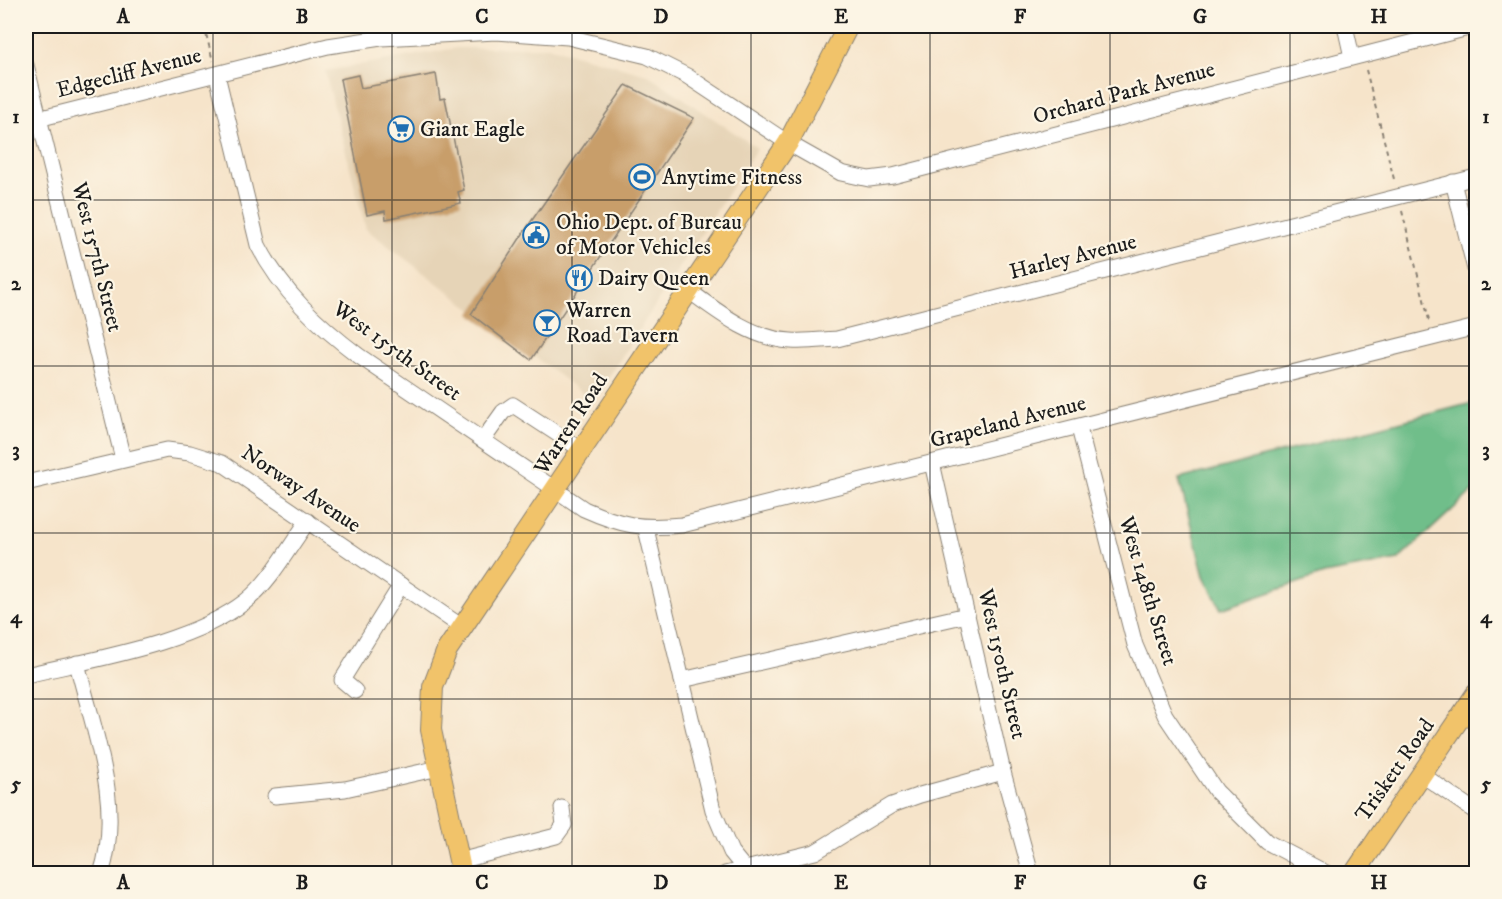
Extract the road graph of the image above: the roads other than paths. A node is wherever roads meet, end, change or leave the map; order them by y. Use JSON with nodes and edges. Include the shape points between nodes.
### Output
{"nodes":[{"id":1,"x":848,"y":26,"type":"edge"},
{"id":2,"x":1345,"y":26,"type":"edge"},
{"id":3,"x":1476,"y":26,"type":"edge"},
{"id":4,"x":496,"y":29,"type":"edge"},
{"id":5,"x":1352,"y":57,"type":"junction"},
{"id":6,"x":26,"y":65,"type":"edge"},
{"id":7,"x":215,"y":70,"type":"junction"},
{"id":8,"x":33,"y":121,"type":"edge"},
{"id":9,"x":788,"y":143,"type":"junction"},
{"id":10,"x":1476,"y":177,"type":"edge"},
{"id":11,"x":1453,"y":182,"type":"junction"},
{"id":12,"x":1476,"y":273,"type":"edge"},
{"id":13,"x":688,"y":290,"type":"junction"},
{"id":14,"x":1476,"y":327,"type":"edge"},
{"id":15,"x":1079,"y":428,"type":"junction"},
{"id":16,"x":483,"y":440,"type":"junction"},
{"id":17,"x":582,"y":450,"type":"junction"},
{"id":18,"x":123,"y":459,"type":"junction"},
{"id":19,"x":932,"y":463,"type":"junction"},
{"id":20,"x":26,"y":483,"type":"edge"},
{"id":21,"x":556,"y":489,"type":"junction"},
{"id":22,"x":308,"y":521,"type":"junction"},
{"id":23,"x":646,"y":529,"type":"junction"},
{"id":24,"x":401,"y":585,"type":"junction"},
{"id":25,"x":967,"y":615,"type":"junction"},
{"id":26,"x":462,"y":627,"type":"junction"},
{"id":27,"x":77,"y":663,"type":"junction"},
{"id":28,"x":26,"y":675,"type":"edge"},
{"id":29,"x":682,"y":680,"type":"junction"},
{"id":30,"x":355,"y":691,"type":"dead end"},
{"id":31,"x":1476,"y":694,"type":"edge"},
{"id":32,"x":439,"y":768,"type":"junction"},
{"id":33,"x":1003,"y":772,"type":"junction"},
{"id":34,"x":1421,"y":774,"type":"junction"},
{"id":35,"x":275,"y":796,"type":"dead end"},
{"id":36,"x":562,"y":808,"type":"dead end"},
{"id":37,"x":1476,"y":812,"type":"edge"},
{"id":38,"x":461,"y":867,"type":"edge"},
{"id":39,"x":747,"y":871,"type":"edge"},
{"id":40,"x":101,"y":873,"type":"edge"},
{"id":41,"x":725,"y":873,"type":"edge"},
{"id":42,"x":1031,"y":873,"type":"edge"},
{"id":43,"x":1328,"y":873,"type":"edge"},
{"id":44,"x":1354,"y":873,"type":"edge"}],
"edges":[{"from":1,"to":9,"type":"main road","name":"Warren Road"},
{"from":2,"to":5,"type":"street"},
{"from":3,"to":5,"type":"street","name":"Orchard Park Avenue"},
{"from":4,"to":7,"type":"street","name":"Edgecliff Avenue","via":[[381,38]]},
{"from":4,"to":9,"type":"street","name":"Edgecliff Avenue","via":[[568,37],[647,56],[697,82]]},
{"from":5,"to":9,"type":"street","name":"Orchard Park Avenue","via":[[893,176],[869,179],[841,173]]},
{"from":6,"to":8,"type":"street","name":"West 157th Street"},
{"from":7,"to":8,"type":"street","name":"Edgecliff Avenue"},
{"from":7,"to":16,"type":"street","name":"West 155th Street","via":[[258,245],[271,270],[323,329]]},
{"from":8,"to":18,"type":"street","name":"West 157th Street"},
{"from":9,"to":13,"type":"main road","name":"Warren Road"},
{"from":10,"to":11,"type":"street","name":"Harley Avenue"},
{"from":11,"to":12,"type":"street"},
{"from":11,"to":13,"type":"street","name":"Harley Avenue","via":[[837,339],[789,341],[760,333],[727,319]]},
{"from":13,"to":17,"type":"main road","name":"Warren Road"},
{"from":14,"to":15,"type":"street","name":"Grapeland Avenue"},
{"from":15,"to":19,"type":"street","name":"Grapeland Avenue"},
{"from":15,"to":43,"type":"street","name":"West 148th Street","via":[[1135,645],[1165,715],[1216,791],[1267,842]]},
{"from":16,"to":17,"type":"street","via":[[513,405]]},
{"from":16,"to":21,"type":"street","name":"West 155th Street"},
{"from":17,"to":21,"type":"main road","name":"Warren Road"},
{"from":18,"to":20,"type":"street","name":"Norway Avenue"},
{"from":18,"to":22,"type":"street","name":"Norway Avenue","via":[[167,450],[222,463]]},
{"from":19,"to":23,"type":"street","name":"Grapeland Avenue","via":[[682,525]]},
{"from":19,"to":25,"type":"street","name":"West 150th Street"},
{"from":21,"to":23,"type":"street","name":"Grapeland Avenue","via":[[601,517]]},
{"from":21,"to":26,"type":"main road","name":"Warren Road"},
{"from":22,"to":24,"type":"street","name":"Norway Avenue"},
{"from":22,"to":27,"type":"street","via":[[248,599],[219,619],[178,636]]},
{"from":23,"to":29,"type":"street"},
{"from":24,"to":26,"type":"street","name":"Norway Avenue"},
{"from":24,"to":30,"type":"street","via":[[342,680]]},
{"from":25,"to":29,"type":"street"},
{"from":25,"to":33,"type":"street","name":"West 150th Street"},
{"from":26,"to":32,"type":"main road","name":"Warren Road","via":[[447,650],[434,687],[431,730]]},
{"from":27,"to":28,"type":"street"},
{"from":27,"to":40,"type":"street","via":[[108,790],[110,834]]},
{"from":29,"to":39,"type":"street","via":[[713,810],[731,852]]},
{"from":31,"to":34,"type":"main road","name":"Triskett Road"},
{"from":32,"to":35,"type":"street","via":[[345,789]]},
{"from":32,"to":38,"type":"main road","name":"Warren Road"},
{"from":33,"to":39,"type":"street","via":[[892,805],[815,852]]},
{"from":33,"to":42,"type":"street","name":"West 150th Street"},
{"from":34,"to":37,"type":"street"},
{"from":34,"to":44,"type":"main road","name":"Triskett Road"},
{"from":36,"to":38,"type":"street","via":[[564,825],[556,836]]},
{"from":39,"to":41,"type":"street"}]}
